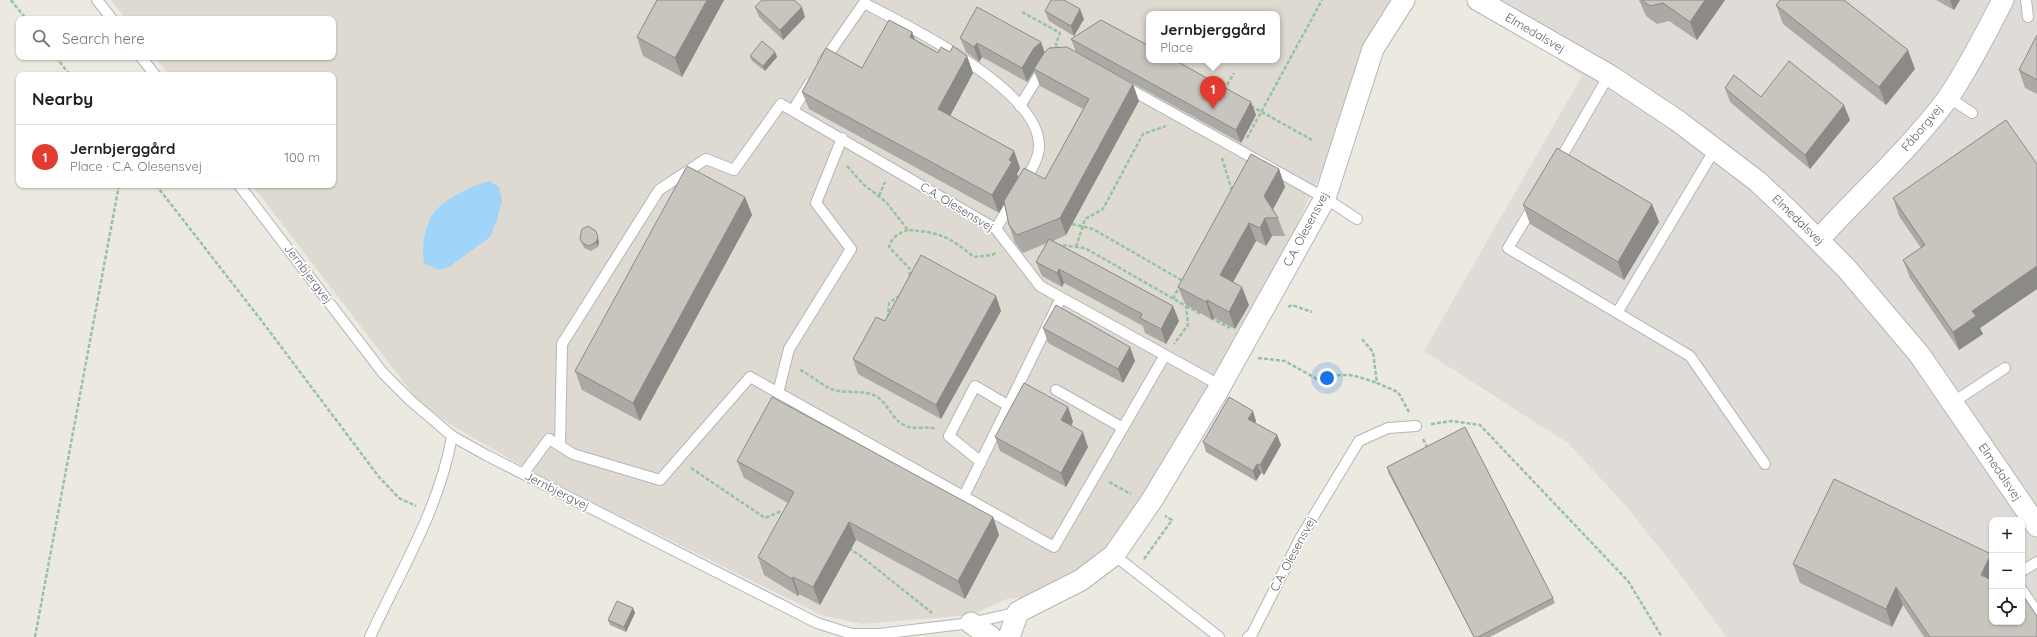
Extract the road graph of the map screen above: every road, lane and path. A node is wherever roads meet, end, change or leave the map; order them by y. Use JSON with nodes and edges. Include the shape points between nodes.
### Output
{"nodes":[{"id":1,"x":11,"y":0,"type":"edge"},
{"id":2,"x":97,"y":0,"type":"edge"},
{"id":3,"x":1322,"y":0,"type":"edge"},
{"id":4,"x":1404,"y":0,"type":"edge"},
{"id":5,"x":1478,"y":0,"type":"edge"},
{"id":6,"x":2003,"y":0,"type":"edge"},
{"id":7,"x":2026,"y":0,"type":"edge"},
{"id":8,"x":862,"y":1,"type":"edge"},
{"id":9,"x":1022,"y":12,"type":"dead end"},
{"id":10,"x":24,"y":16,"type":"edge"},
{"id":11,"x":110,"y":16,"type":"edge"},
{"id":12,"x":2028,"y":17,"type":"dead end"},
{"id":13,"x":1060,"y":59,"type":"joint"},
{"id":14,"x":58,"y":60,"type":"edge"},
{"id":15,"x":143,"y":60,"type":"edge"},
{"id":16,"x":68,"y":72,"type":"edge"},
{"id":17,"x":153,"y":72,"type":"edge"},
{"id":18,"x":1234,"y":73,"type":"dead end"},
{"id":19,"x":1609,"y":75,"type":"junction"},
{"id":20,"x":1114,"y":80,"type":"edge"},
{"id":21,"x":1216,"y":88,"type":"edge"},
{"id":22,"x":1223,"y":92,"type":"junction"},
{"id":23,"x":1221,"y":95,"type":"edge"},
{"id":24,"x":1229,"y":95,"type":"edge"},
{"id":25,"x":1948,"y":98,"type":"junction"},
{"id":26,"x":1248,"y":105,"type":"edge"},
{"id":27,"x":1020,"y":106,"type":"junction"},
{"id":28,"x":793,"y":110,"type":"junction"},
{"id":29,"x":1261,"y":112,"type":"junction"},
{"id":30,"x":1972,"y":113,"type":"dead end"},
{"id":31,"x":1177,"y":115,"type":"junction"},
{"id":32,"x":842,"y":138,"type":"junction"},
{"id":33,"x":1312,"y":140,"type":"dead end"},
{"id":34,"x":1224,"y":142,"type":"junction"},
{"id":35,"x":1715,"y":149,"type":"junction"},
{"id":36,"x":1240,"y":151,"type":"junction"},
{"id":37,"x":834,"y":158,"type":"junction"},
{"id":38,"x":1551,"y":175,"type":"edge"},
{"id":39,"x":118,"y":188,"type":"edge"},
{"id":40,"x":158,"y":188,"type":"edge"},
{"id":41,"x":241,"y":188,"type":"edge"},
{"id":42,"x":1540,"y":195,"type":"edge"},
{"id":43,"x":1229,"y":198,"type":"edge"},
{"id":44,"x":1325,"y":198,"type":"junction"},
{"id":45,"x":1357,"y":219,"type":"dead end"},
{"id":46,"x":1072,"y":224,"type":"dead end"},
{"id":47,"x":1083,"y":225,"type":"junction"},
{"id":48,"x":996,"y":229,"type":"junction"},
{"id":49,"x":908,"y":230,"type":"junction"},
{"id":50,"x":1819,"y":239,"type":"junction"},
{"id":51,"x":1009,"y":247,"type":"junction"},
{"id":52,"x":1076,"y":247,"type":"junction"},
{"id":53,"x":1054,"y":248,"type":"edge"},
{"id":54,"x":1186,"y":274,"type":"edge"},
{"id":55,"x":1183,"y":281,"type":"junction"},
{"id":56,"x":908,"y":284,"type":"edge"},
{"id":57,"x":903,"y":293,"type":"edge"},
{"id":58,"x":1061,"y":298,"type":"junction"},
{"id":59,"x":1173,"y":298,"type":"junction"},
{"id":60,"x":1617,"y":314,"type":"junction"},
{"id":61,"x":888,"y":323,"type":"edge"},
{"id":62,"x":1165,"y":355,"type":"junction"},
{"id":63,"x":1238,"y":356,"type":"junction"},
{"id":64,"x":785,"y":364,"type":"junction"},
{"id":65,"x":2005,"y":368,"type":"dead end"},
{"id":66,"x":1377,"y":383,"type":"dead end"},
{"id":67,"x":1221,"y":386,"type":"junction"},
{"id":68,"x":1056,"y":390,"type":"dead end"},
{"id":69,"x":778,"y":393,"type":"junction"},
{"id":70,"x":1952,"y":403,"type":"junction"},
{"id":71,"x":1009,"y":406,"type":"junction"},
{"id":72,"x":1416,"y":426,"type":"joint"},
{"id":73,"x":1123,"y":428,"type":"junction"},
{"id":74,"x":452,"y":436,"type":"junction"},
{"id":75,"x":950,"y":436,"type":"junction"},
{"id":76,"x":560,"y":445,"type":"junction"},
{"id":77,"x":678,"y":459,"type":"junction"},
{"id":78,"x":981,"y":462,"type":"junction"},
{"id":79,"x":1765,"y":464,"type":"dead end"},
{"id":80,"x":523,"y":474,"type":"junction"},
{"id":81,"x":964,"y":496,"type":"junction"},
{"id":82,"x":429,"y":512,"type":"junction"},
{"id":83,"x":786,"y":515,"type":"edge"},
{"id":84,"x":2035,"y":518,"type":"edge"},
{"id":85,"x":1172,"y":520,"type":"dead end"},
{"id":86,"x":842,"y":544,"type":"edge"},
{"id":87,"x":1114,"y":555,"type":"junction"},
{"id":88,"x":2037,"y":562,"type":"edge"},
{"id":89,"x":2025,"y":569,"type":"edge"},
{"id":90,"x":1135,"y":571,"type":"junction"},
{"id":91,"x":2025,"y":594,"type":"edge"},
{"id":92,"x":1018,"y":612,"type":"junction"},
{"id":93,"x":2037,"y":612,"type":"edge"},
{"id":94,"x":971,"y":623,"type":"junction"},
{"id":95,"x":948,"y":626,"type":"junction"},
{"id":96,"x":35,"y":637,"type":"edge"},
{"id":97,"x":370,"y":637,"type":"edge"},
{"id":98,"x":990,"y":637,"type":"edge"},
{"id":99,"x":1009,"y":637,"type":"edge"},
{"id":100,"x":1220,"y":637,"type":"edge"},
{"id":101,"x":1248,"y":637,"type":"edge"},
{"id":102,"x":1662,"y":637,"type":"edge"}],
"edges":[{"from":1,"to":10,"type":"path"},
{"from":2,"to":11,"type":"lane"},
{"from":3,"to":29,"type":"path"},
{"from":4,"to":44,"type":"street","name":"C.A. Olesensvej","via":[[1373,50]]},
{"from":5,"to":19,"type":"street","name":"Elmedalsvej"},
{"from":6,"to":25,"type":"street","name":"Fåborgvej"},
{"from":7,"to":12,"type":"lane"},
{"from":8,"to":27,"type":"lane","via":[[974,64]]},
{"from":8,"to":28,"type":"lane"},
{"from":9,"to":13,"type":"path","via":[[1060,34],[1056,44]]},
{"from":13,"to":27,"type":"lane","via":[[1053,59],[1045,66]]},
{"from":14,"to":16,"type":"path"},
{"from":15,"to":17,"type":"lane"},
{"from":18,"to":22,"type":"path"},
{"from":19,"to":35,"type":"street","name":"Elmedalsvej"},
{"from":19,"to":38,"type":"lane"},
{"from":20,"to":31,"type":"lane"},
{"from":21,"to":22,"type":"path"},
{"from":22,"to":23,"type":"path"},
{"from":22,"to":24,"type":"path"},
{"from":25,"to":30,"type":"lane"},
{"from":25,"to":50,"type":"street","name":"Fåborgvej","via":[[1908,146]]},
{"from":26,"to":29,"type":"path"},
{"from":27,"to":48,"type":"lane","via":[[1036,130],[1039,147],[1031,171]]},
{"from":28,"to":32,"type":"lane","name":"C.A. Olesensvej"},
{"from":28,"to":76,"type":"lane","name":"C.A. Olesensvej","via":[[781,104],[734,170],[706,159],[659,190],[562,344]]},
{"from":29,"to":33,"type":"path"},
{"from":29,"to":36,"type":"path"},
{"from":31,"to":34,"type":"lane"},
{"from":31,"to":47,"type":"path","via":[[1173,124],[1143,134],[1103,209],[1085,219]]},
{"from":32,"to":37,"type":"lane"},
{"from":32,"to":48,"type":"lane","name":"C.A. Olesensvej"},
{"from":34,"to":36,"type":"lane"},
{"from":34,"to":43,"type":"path","via":[[1219,150],[1233,191]]},
{"from":35,"to":50,"type":"street","name":"Elmedalsvej","via":[[1757,181]]},
{"from":35,"to":60,"type":"lane"},
{"from":36,"to":44,"type":"lane"},
{"from":37,"to":49,"type":"path","via":[[845,163],[863,184],[886,202]]},
{"from":37,"to":64,"type":"lane","via":[[816,203],[851,249],[789,349]]},
{"from":39,"to":96,"type":"path"},
{"from":40,"to":82,"type":"path","via":[[378,477],[399,498]]},
{"from":41,"to":74,"type":"lane","name":"Jernbjergvej","via":[[383,373]]},
{"from":42,"to":60,"type":"lane","via":[[1508,248]]},
{"from":44,"to":45,"type":"lane"},
{"from":44,"to":63,"type":"street","name":"C.A. Olesensvej"},
{"from":46,"to":47,"type":"path"},
{"from":47,"to":52,"type":"path"},
{"from":47,"to":55,"type":"path"},
{"from":48,"to":51,"type":"lane","name":"C.A. Olesensvej"},
{"from":49,"to":51,"type":"path","via":[[942,235],[956,242],[974,257],[992,255]]},
{"from":49,"to":56,"type":"path","via":[[900,232],[889,247],[910,269]]},
{"from":50,"to":70,"type":"street","name":"Elmedalsvej","via":[[1919,354]]},
{"from":51,"to":58,"type":"lane","name":"C.A. Olesensvej","via":[[1040,286]]},
{"from":52,"to":53,"type":"path","via":[[1060,245]]},
{"from":52,"to":59,"type":"path","via":[[1085,248]]},
{"from":54,"to":55,"type":"path"},
{"from":55,"to":59,"type":"path"},
{"from":57,"to":61,"type":"path","via":[[889,303]]},
{"from":58,"to":62,"type":"lane","name":"C.A. Olesensvej"},
{"from":58,"to":71,"type":"lane"},
{"from":59,"to":62,"type":"path","via":[[1186,306],[1188,326]]},
{"from":60,"to":79,"type":"lane","via":[[1690,356]]},
{"from":62,"to":67,"type":"lane","name":"C.A. Olesensvej"},
{"from":62,"to":73,"type":"lane"},
{"from":63,"to":66,"type":"path","via":[[1285,360],[1317,379],[1343,374]]},
{"from":63,"to":67,"type":"street","name":"C.A. Olesensvej"},
{"from":64,"to":69,"type":"lane"},
{"from":64,"to":75,"type":"path","via":[[810,374],[832,389],[869,393],[879,399],[904,425],[917,429],[932,427]]},
{"from":65,"to":70,"type":"lane"},
{"from":67,"to":87,"type":"street","name":"C.A. Olesensvej","via":[[1152,500]]},
{"from":68,"to":73,"type":"lane"},
{"from":69,"to":77,"type":"lane","via":[[750,377]]},
{"from":69,"to":81,"type":"lane"},
{"from":70,"to":84,"type":"street","name":"Elmedalsvej"},
{"from":71,"to":75,"type":"lane","via":[[975,386]]},
{"from":71,"to":78,"type":"lane"},
{"from":72,"to":101,"type":"lane","name":"C.A. Olesensvej","via":[[1388,428],[1359,441],[1301,537],[1252,634]]},
{"from":72,"to":102,"type":"path","via":[[1452,421],[1480,425],[1628,581]]},
{"from":73,"to":81,"type":"lane","via":[[1054,547]]},
{"from":74,"to":80,"type":"lane","name":"Jernbjergvej"},
{"from":74,"to":82,"type":"lane","via":[[447,463]]},
{"from":75,"to":78,"type":"lane"},
{"from":76,"to":77,"type":"lane","via":[[573,454],[660,480]]},
{"from":76,"to":80,"type":"lane","via":[[549,439]]},
{"from":77,"to":83,"type":"path","via":[[765,518],[779,512]]},
{"from":78,"to":81,"type":"lane"},
{"from":80,"to":95,"type":"lane","name":"Jernbjergvej","via":[[817,623],[852,634],[879,634]]},
{"from":82,"to":97,"type":"lane"},
{"from":85,"to":90,"type":"path"},
{"from":86,"to":95,"type":"path"},
{"from":87,"to":90,"type":"lane"},
{"from":87,"to":92,"type":"street","name":"C.A. Olesensvej","via":[[1081,580]]},
{"from":88,"to":89,"type":"lane"},
{"from":90,"to":100,"type":"lane"},
{"from":91,"to":93,"type":"lane"},
{"from":92,"to":94,"type":"lane","name":"Jernbjergvej"},
{"from":92,"to":99,"type":"street"},
{"from":94,"to":95,"type":"lane","name":"Jernbjergvej"},
{"from":94,"to":98,"type":"street"}]}
